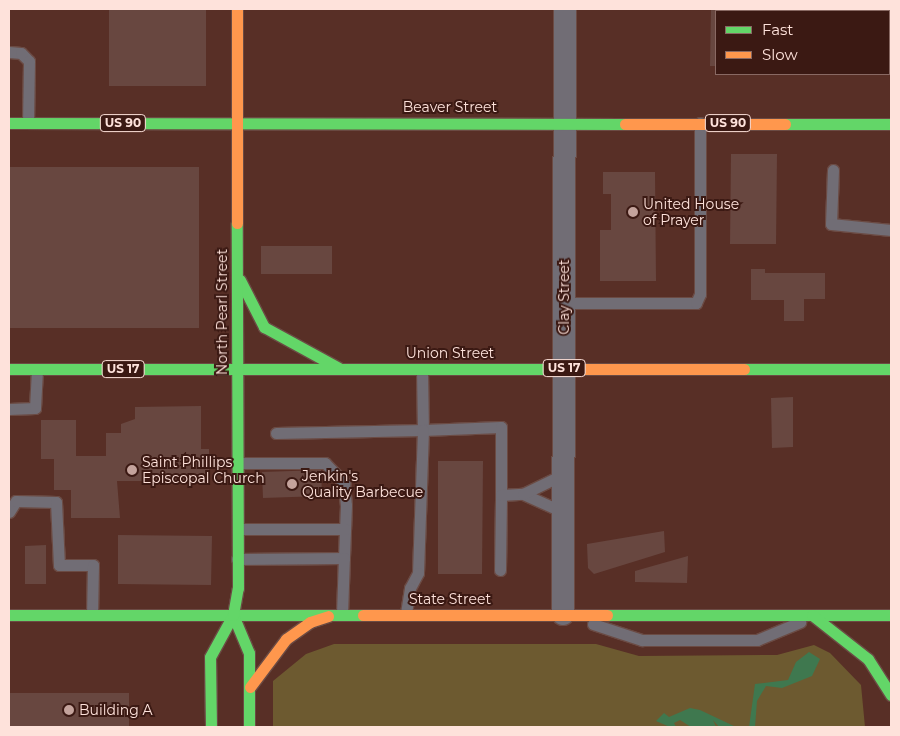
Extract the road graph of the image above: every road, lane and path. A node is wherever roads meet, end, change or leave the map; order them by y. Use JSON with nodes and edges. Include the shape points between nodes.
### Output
{"nodes":[{"id":1,"x":237,"y":9,"type":"edge"},
{"id":2,"x":565,"y":9,"type":"edge"},
{"id":3,"x":9,"y":52,"type":"edge"},
{"id":4,"x":9,"y":123,"type":"edge"},
{"id":5,"x":28,"y":123,"type":"junction"},
{"id":6,"x":237,"y":123,"type":"junction"},
{"id":7,"x":565,"y":123,"type":"junction"},
{"id":8,"x":700,"y":123,"type":"junction"},
{"id":9,"x":891,"y":124,"type":"edge"},
{"id":10,"x":833,"y":170,"type":"dead end"},
{"id":11,"x":891,"y":230,"type":"edge"},
{"id":12,"x":237,"y":273,"type":"junction"},
{"id":13,"x":564,"y":303,"type":"junction"},
{"id":14,"x":339,"y":368,"type":"junction"},
{"id":15,"x":422,"y":368,"type":"junction"},
{"id":16,"x":564,"y":368,"type":"junction"},
{"id":17,"x":36,"y":369,"type":"junction"},
{"id":18,"x":237,"y":369,"type":"junction"},
{"id":19,"x":891,"y":369,"type":"edge"},
{"id":20,"x":9,"y":370,"type":"edge"},
{"id":21,"x":9,"y":409,"type":"edge"},
{"id":22,"x":423,"y":430,"type":"junction"},
{"id":23,"x":276,"y":433,"type":"dead end"},
{"id":24,"x":237,"y":463,"type":"junction"},
{"id":25,"x":564,"y":474,"type":"junction"},
{"id":26,"x":523,"y":494,"type":"junction"},
{"id":27,"x":500,"y":495,"type":"junction"},
{"id":28,"x":9,"y":512,"type":"edge"},
{"id":29,"x":563,"y":512,"type":"junction"},
{"id":30,"x":238,"y":529,"type":"junction"},
{"id":31,"x":345,"y":529,"type":"junction"},
{"id":32,"x":344,"y":558,"type":"junction"},
{"id":33,"x":237,"y":559,"type":"junction"},
{"id":34,"x":500,"y":570,"type":"dead end"},
{"id":35,"x":339,"y":614,"type":"junction"},
{"id":36,"x":406,"y":614,"type":"junction"},
{"id":37,"x":563,"y":614,"type":"junction"},
{"id":38,"x":9,"y":615,"type":"edge"},
{"id":39,"x":92,"y":615,"type":"junction"},
{"id":40,"x":233,"y":615,"type":"junction"},
{"id":41,"x":812,"y":615,"type":"junction"},
{"id":42,"x":891,"y":615,"type":"edge"},
{"id":43,"x":250,"y":687,"type":"junction"},
{"id":44,"x":891,"y":695,"type":"edge"},
{"id":45,"x":211,"y":727,"type":"edge"},
{"id":46,"x":249,"y":727,"type":"edge"}],
"edges":[{"from":1,"to":6,"type":"main road","name":"North Pearl Street"},
{"from":2,"to":7,"type":"street","name":"Clay Street"},
{"from":3,"to":5,"type":"lane","via":[[21,53],[28,60]]},
{"from":4,"to":5,"type":"main road","name":"Beaver Street","number":"US 90"},
{"from":5,"to":6,"type":"main road","name":"Beaver Street","number":"US 90"},
{"from":6,"to":7,"type":"main road","name":"Beaver Street","number":"US 90"},
{"from":6,"to":12,"type":"main road","name":"North Pearl Street"},
{"from":7,"to":8,"type":"main road","name":"Beaver Street","number":"US 90"},
{"from":7,"to":13,"type":"street","name":"Clay Street"},
{"from":8,"to":9,"type":"main road","name":"Beaver Street","number":"US 90"},
{"from":8,"to":13,"type":"lane","via":[[700,294],[696,303]]},
{"from":10,"to":11,"type":"lane","via":[[831,224]]},
{"from":12,"to":14,"type":"main road","via":[[248,303],[264,327],[284,341]]},
{"from":12,"to":18,"type":"main road","name":"North Pearl Street"},
{"from":13,"to":16,"type":"street","name":"Clay Street"},
{"from":14,"to":15,"type":"main road","name":"Union Street","number":"US 17"},
{"from":14,"to":18,"type":"main road","name":"Union Street","number":"US 17"},
{"from":15,"to":16,"type":"main road","name":"Union Street","number":"US 17"},
{"from":15,"to":22,"type":"lane"},
{"from":16,"to":19,"type":"main road","name":"Union Street","number":"US 17"},
{"from":16,"to":25,"type":"street","name":"Clay Street"},
{"from":17,"to":18,"type":"main road","name":"Union Street","number":"US 17"},
{"from":17,"to":20,"type":"main road","name":"Union Street","number":"US 17"},
{"from":17,"to":21,"type":"lane","via":[[35,408]]},
{"from":18,"to":24,"type":"main road","name":"North Pearl Street"},
{"from":22,"to":23,"type":"lane"},
{"from":22,"to":27,"type":"lane","via":[[501,427]]},
{"from":22,"to":36,"type":"lane","via":[[418,573],[410,588]]},
{"from":24,"to":30,"type":"main road","name":"North Pearl Street"},
{"from":24,"to":31,"type":"lane","via":[[325,463],[344,483]]},
{"from":25,"to":26,"type":"lane"},
{"from":25,"to":29,"type":"street","name":"Clay Street"},
{"from":26,"to":27,"type":"lane"},
{"from":26,"to":29,"type":"lane"},
{"from":27,"to":34,"type":"lane"},
{"from":28,"to":39,"type":"lane","via":[[16,501],[56,502],[59,565],[93,565]]},
{"from":29,"to":37,"type":"street","name":"Clay Street"},
{"from":30,"to":31,"type":"lane"},
{"from":30,"to":33,"type":"main road","name":"North Pearl Street"},
{"from":31,"to":32,"type":"lane"},
{"from":32,"to":33,"type":"lane"},
{"from":32,"to":35,"type":"lane"},
{"from":33,"to":40,"type":"main road","name":"North Pearl Street","via":[[238,588]]},
{"from":35,"to":36,"type":"main road","name":"State Street"},
{"from":35,"to":40,"type":"main road","name":"State Street"},
{"from":35,"to":43,"type":"main road","via":[[310,622],[286,639],[265,662]]},
{"from":36,"to":37,"type":"main road","name":"State Street"},
{"from":37,"to":41,"type":"main road","name":"State Street"},
{"from":37,"to":41,"type":"lane","via":[[642,640],[757,640],[786,630]]},
{"from":38,"to":39,"type":"main road","name":"State Street"},
{"from":39,"to":40,"type":"main road","name":"State Street"},
{"from":40,"to":43,"type":"main road","via":[[248,653]]},
{"from":40,"to":45,"type":"main road","name":"North Pearl Street","via":[[210,657]]},
{"from":41,"to":42,"type":"main road","name":"State Street"},
{"from":41,"to":44,"type":"main road","via":[[868,659]]},
{"from":43,"to":46,"type":"main road"}]}
